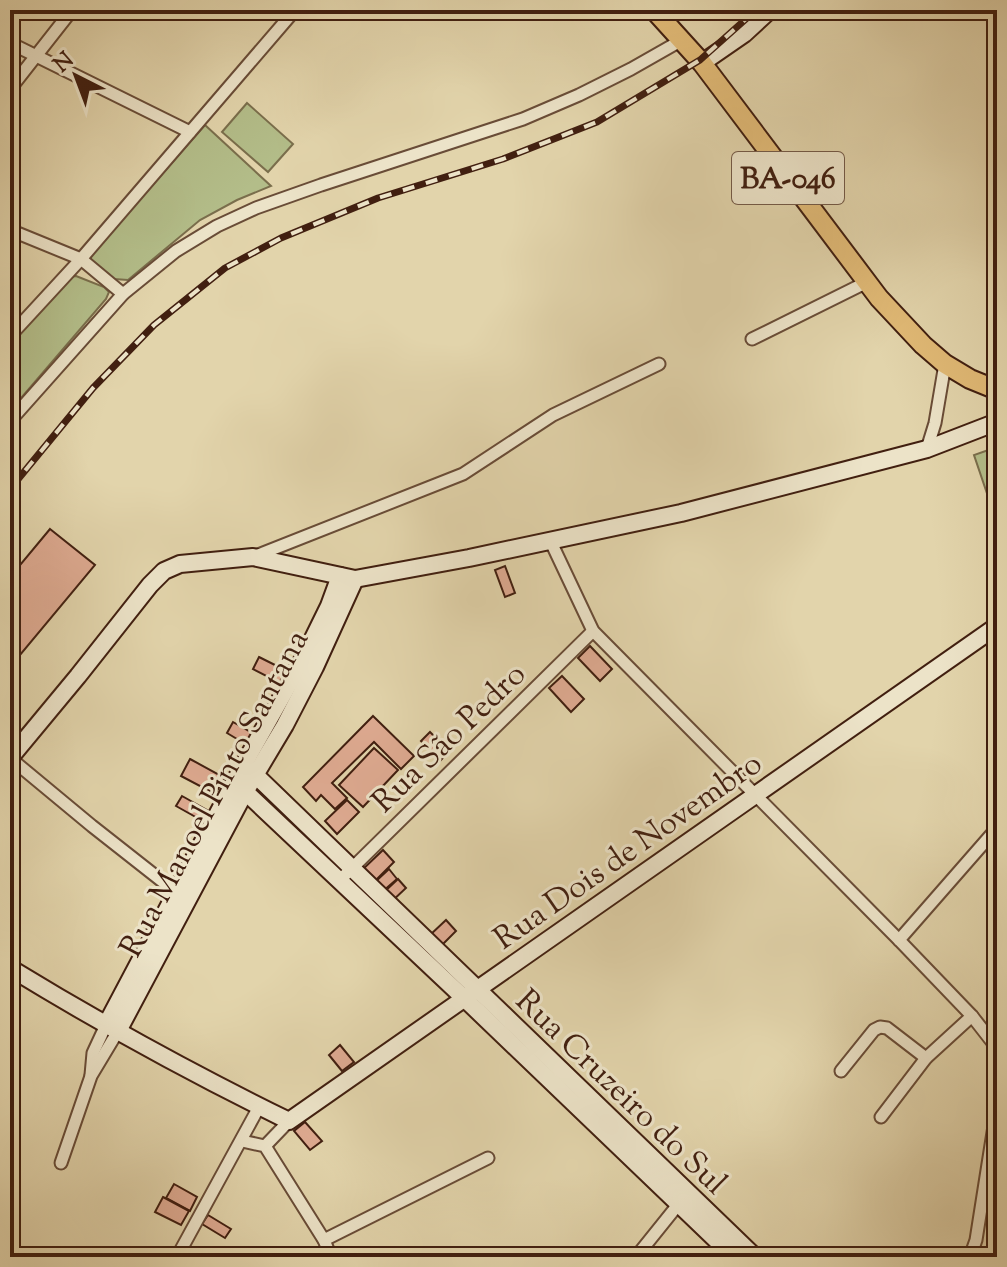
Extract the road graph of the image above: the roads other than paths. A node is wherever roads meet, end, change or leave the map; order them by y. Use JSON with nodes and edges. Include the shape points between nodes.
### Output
{"nodes":[{"id":1,"x":72,"y":10,"type":"edge"},
{"id":2,"x":295,"y":10,"type":"edge"},
{"id":3,"x":654,"y":10,"type":"edge"},
{"id":4,"x":770,"y":10,"type":"edge"},
{"id":5,"x":682,"y":40,"type":"junction"},
{"id":6,"x":10,"y":43,"type":"edge"},
{"id":7,"x":37,"y":57,"type":"junction"},
{"id":8,"x":702,"y":63,"type":"junction"},
{"id":9,"x":10,"y":89,"type":"edge"},
{"id":10,"x":190,"y":132,"type":"junction"},
{"id":11,"x":10,"y":230,"type":"edge"},
{"id":12,"x":81,"y":259,"type":"junction"},
{"id":13,"x":867,"y":282,"type":"junction"},
{"id":14,"x":123,"y":294,"type":"junction"},
{"id":15,"x":10,"y":336,"type":"edge"},
{"id":16,"x":752,"y":339,"type":"dead end"},
{"id":17,"x":659,"y":364,"type":"dead end"},
{"id":18,"x":945,"y":364,"type":"junction"},
{"id":19,"x":997,"y":390,"type":"edge"},
{"id":20,"x":10,"y":421,"type":"edge"},
{"id":21,"x":997,"y":422,"type":"edge"},
{"id":22,"x":927,"y":449,"type":"junction"},
{"id":23,"x":550,"y":540,"type":"junction"},
{"id":24,"x":253,"y":557,"type":"junction"},
{"id":25,"x":347,"y":578,"type":"junction"},
{"id":26,"x":997,"y":626,"type":"edge"},
{"id":27,"x":593,"y":631,"type":"junction"},
{"id":28,"x":10,"y":758,"type":"edge"},
{"id":29,"x":249,"y":770,"type":"junction"},
{"id":30,"x":240,"y":787,"type":"junction"},
{"id":31,"x":756,"y":794,"type":"junction"},
{"id":32,"x":997,"y":828,"type":"edge"},
{"id":33,"x":351,"y":869,"type":"junction"},
{"id":34,"x":339,"y":881,"type":"junction"},
{"id":35,"x":182,"y":897,"type":"junction"},
{"id":36,"x":899,"y":940,"type":"junction"},
{"id":37,"x":10,"y":968,"type":"edge"},
{"id":38,"x":470,"y":994,"type":"junction"},
{"id":39,"x":972,"y":1016,"type":"junction"},
{"id":40,"x":112,"y":1028,"type":"junction"},
{"id":41,"x":997,"y":1048,"type":"edge"},
{"id":42,"x":926,"y":1058,"type":"junction"},
{"id":43,"x":841,"y":1071,"type":"dead end"},
{"id":44,"x":259,"y":1107,"type":"junction"},
{"id":45,"x":997,"y":1107,"type":"edge"},
{"id":46,"x":881,"y":1117,"type":"dead end"},
{"id":47,"x":289,"y":1121,"type":"junction"},
{"id":48,"x":242,"y":1141,"type":"junction"},
{"id":49,"x":265,"y":1146,"type":"junction"},
{"id":50,"x":488,"y":1158,"type":"dead end"},
{"id":51,"x":61,"y":1163,"type":"dead end"},
{"id":52,"x":683,"y":1198,"type":"junction"},
{"id":53,"x":324,"y":1240,"type":"junction"},
{"id":54,"x":177,"y":1257,"type":"edge"},
{"id":55,"x":331,"y":1257,"type":"edge"},
{"id":56,"x":636,"y":1257,"type":"edge"},
{"id":57,"x":734,"y":1257,"type":"edge"},
{"id":58,"x":755,"y":1257,"type":"edge"},
{"id":59,"x":970,"y":1257,"type":"edge"}],
"edges":[{"from":1,"to":7,"type":"street"},
{"from":2,"to":10,"type":"street"},
{"from":3,"to":5,"type":"main road","number":"BA-046"},
{"from":4,"to":8,"type":"street"},
{"from":5,"to":8,"type":"main road","number":"BA-046"},
{"from":5,"to":14,"type":"street","via":[[523,119],[256,208],[176,251]]},
{"from":6,"to":7,"type":"street"},
{"from":7,"to":9,"type":"street"},
{"from":7,"to":10,"type":"street"},
{"from":8,"to":13,"type":"main road","number":"BA-046"},
{"from":10,"to":12,"type":"street"},
{"from":11,"to":12,"type":"street"},
{"from":12,"to":14,"type":"street"},
{"from":12,"to":15,"type":"street"},
{"from":13,"to":16,"type":"street"},
{"from":13,"to":18,"type":"main road","number":"BA-046"},
{"from":14,"to":20,"type":"street"},
{"from":17,"to":24,"type":"street","via":[[553,415],[463,474]]},
{"from":18,"to":19,"type":"main road","number":"BA-046"},
{"from":18,"to":22,"type":"street"},
{"from":21,"to":22,"type":"street"},
{"from":22,"to":23,"type":"street","via":[[681,513]]},
{"from":23,"to":25,"type":"street"},
{"from":23,"to":27,"type":"street"},
{"from":24,"to":25,"type":"street"},
{"from":24,"to":28,"type":"street","via":[[180,564],[164,571]]},
{"from":25,"to":29,"type":"street","name":"Rua Manoel Pinto Santana","via":[[315,667],[285,725]]},
{"from":26,"to":31,"type":"street","name":"Rua Dois de Novembro"},
{"from":27,"to":31,"type":"street"},
{"from":27,"to":33,"type":"street","name":"Rua São Pedro"},
{"from":28,"to":35,"type":"street"},
{"from":29,"to":30,"type":"street","name":"Rua Manoel Pinto Santana"},
{"from":29,"to":33,"type":"street","name":"Rua Cruzeiro do Sul"},
{"from":30,"to":34,"type":"street","name":"Rua Cruzeiro do Sul"},
{"from":30,"to":35,"type":"street","name":"Rua Manoel Pinto Santana"},
{"from":31,"to":36,"type":"street"},
{"from":31,"to":38,"type":"street","name":"Rua Dois de Novembro"},
{"from":32,"to":36,"type":"street"},
{"from":33,"to":34,"type":"street","name":"Rua São Pedro"},
{"from":33,"to":38,"type":"street","name":"Rua Cruzeiro do Sul"},
{"from":34,"to":38,"type":"street","name":"Rua Cruzeiro do Sul"},
{"from":35,"to":40,"type":"street","name":"Rua Manoel Pinto Santana"},
{"from":36,"to":39,"type":"street"},
{"from":37,"to":40,"type":"street"},
{"from":38,"to":47,"type":"street","name":"Rua Dois de Novembro"},
{"from":38,"to":52,"type":"street","name":"Rua Cruzeiro do Sul"},
{"from":39,"to":41,"type":"street"},
{"from":39,"to":42,"type":"street"},
{"from":40,"to":44,"type":"street"},
{"from":40,"to":51,"type":"street"},
{"from":42,"to":43,"type":"street","via":[[880,1027]]},
{"from":42,"to":46,"type":"street"},
{"from":44,"to":47,"type":"street"},
{"from":44,"to":48,"type":"street"},
{"from":45,"to":59,"type":"street"},
{"from":47,"to":49,"type":"street"},
{"from":48,"to":49,"type":"street"},
{"from":48,"to":54,"type":"street"},
{"from":49,"to":53,"type":"street"},
{"from":50,"to":53,"type":"street"},
{"from":52,"to":56,"type":"street"},
{"from":52,"to":57,"type":"street","name":"Rua Cruzeiro do Sul"},
{"from":52,"to":58,"type":"street","name":"Rua Cruzeiro do Sul"},
{"from":53,"to":55,"type":"street"}]}
